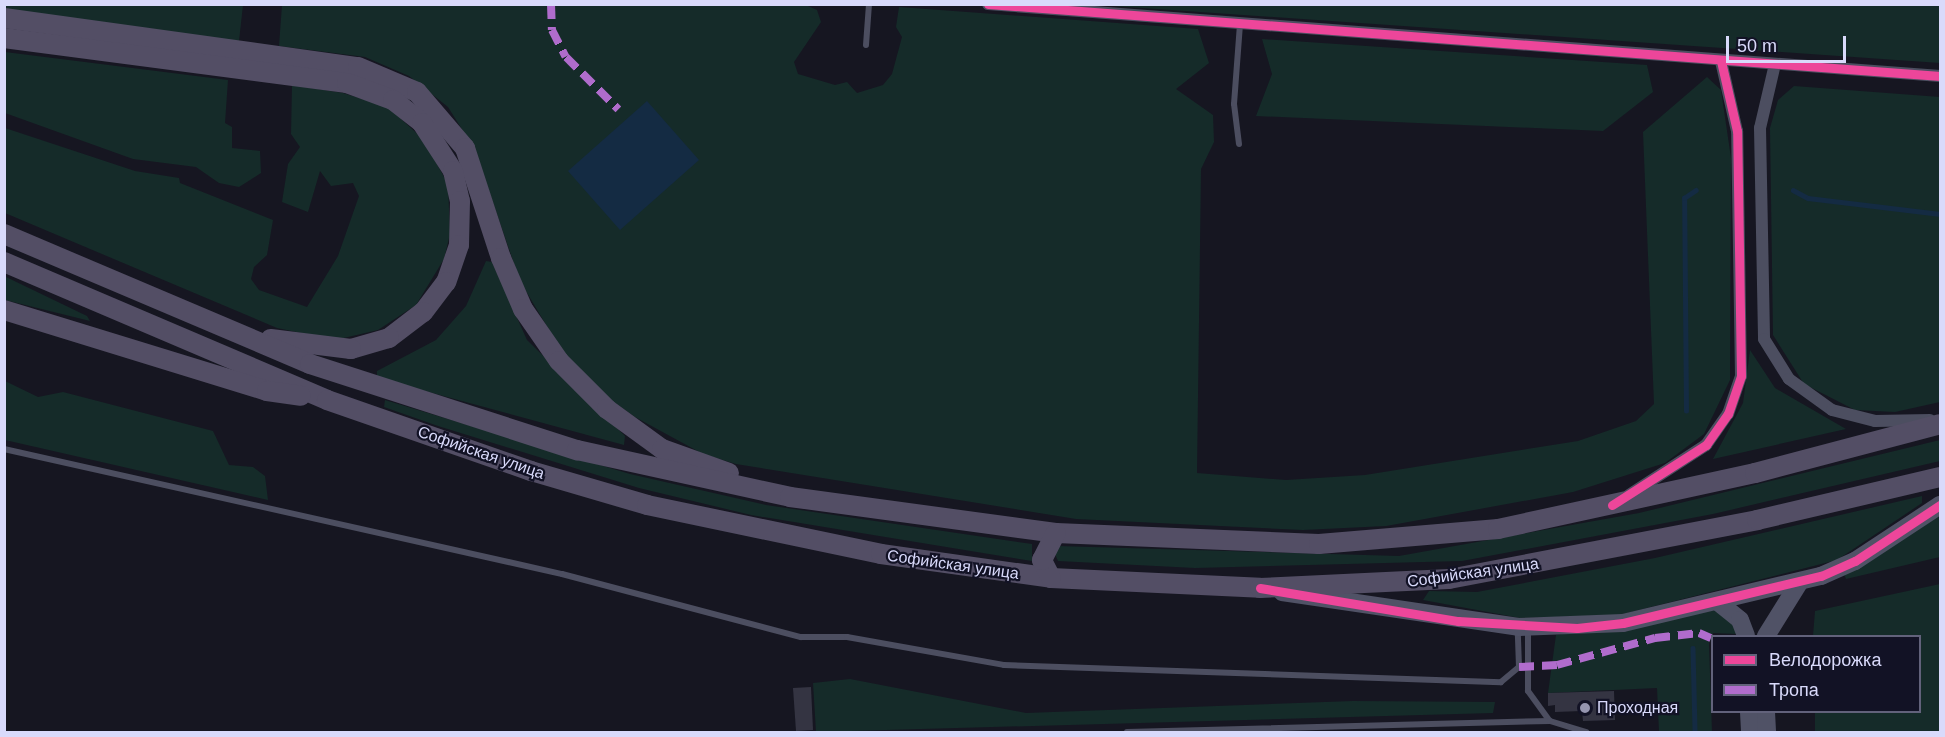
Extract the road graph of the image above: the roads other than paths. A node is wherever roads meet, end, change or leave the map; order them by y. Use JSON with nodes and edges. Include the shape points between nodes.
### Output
{"nodes":[{"id":1,"x":869,"y":4,"type":"edge"},
{"id":2,"x":988,"y":4,"type":"edge"},
{"id":3,"x":4,"y":18,"type":"edge"},
{"id":4,"x":1240,"y":25,"type":"junction"},
{"id":5,"x":4,"y":38,"type":"edge"},
{"id":6,"x":866,"y":45,"type":"dead end"},
{"id":7,"x":1720,"y":61,"type":"junction"},
{"id":8,"x":1775,"y":64,"type":"junction"},
{"id":9,"x":1941,"y":76,"type":"edge"},
{"id":10,"x":1239,"y":144,"type":"dead end"},
{"id":11,"x":4,"y":234,"type":"edge"},
{"id":12,"x":4,"y":262,"type":"edge"},
{"id":13,"x":4,"y":310,"type":"edge"},
{"id":14,"x":218,"y":328,"type":"junction"},
{"id":15,"x":327,"y":400,"type":"junction"},
{"id":16,"x":1941,"y":422,"type":"edge"},
{"id":17,"x":4,"y":449,"type":"edge"},
{"id":18,"x":1941,"y":477,"type":"edge"},
{"id":19,"x":790,"y":497,"type":"junction"},
{"id":20,"x":1612,"y":505,"type":"junction"},
{"id":21,"x":1941,"y":505,"type":"edge"},
{"id":22,"x":1056,"y":534,"type":"junction"},
{"id":23,"x":1051,"y":578,"type":"junction"},
{"id":24,"x":1800,"y":583,"type":"junction"},
{"id":25,"x":1260,"y":588,"type":"junction"},
{"id":26,"x":1718,"y":602,"type":"junction"},
{"id":27,"x":1523,"y":627,"type":"junction"},
{"id":28,"x":1746,"y":635,"type":"edge"},
{"id":29,"x":1767,"y":635,"type":"edge"},
{"id":30,"x":1749,"y":713,"type":"edge"},
{"id":31,"x":1766,"y":713,"type":"edge"},
{"id":32,"x":1550,"y":721,"type":"junction"},
{"id":33,"x":1127,"y":732,"type":"edge"},
{"id":34,"x":1586,"y":732,"type":"edge"},
{"id":35,"x":1750,"y":732,"type":"edge"},
{"id":36,"x":1767,"y":732,"type":"edge"}],
"edges":[{"from":1,"to":6,"type":"lane"},
{"from":2,"to":4,"type":"street"},
{"from":3,"to":19,"type":"main road","via":[[358,67],[417,92],[465,148],[501,258],[524,309],[559,361],[607,409],[662,449]]},
{"from":4,"to":7,"type":"street"},
{"from":4,"to":10,"type":"lane","via":[[1234,104]]},
{"from":5,"to":14,"type":"main road","via":[[347,83],[410,110],[442,149],[460,201],[459,245],[446,282],[408,326],[389,338],[351,349]]},
{"from":7,"to":8,"type":"street"},
{"from":7,"to":20,"type":"street","via":[[1737,131],[1741,376],[1728,414],[1706,445]]},
{"from":8,"to":9,"type":"street"},
{"from":8,"to":16,"type":"street","via":[[1760,128],[1764,339],[1769,352],[1799,390],[1832,410],[1875,421]]},
{"from":11,"to":14,"type":"main road","name":"Софийская улица"},
{"from":12,"to":15,"type":"main road","name":"Софийская улица"},
{"from":13,"to":15,"type":"main road","via":[[267,391]]},
{"from":14,"to":19,"type":"main road","name":"Софийская улица","via":[[413,399],[577,450]]},
{"from":15,"to":23,"type":"main road","name":"Софийская улица","via":[[531,471],[647,505],[881,554]]},
{"from":16,"to":20,"type":"main road","name":"Софийская улица"},
{"from":17,"to":27,"type":"lane","via":[[562,574],[801,637],[847,637],[1004,665],[1501,682],[1519,667]]},
{"from":18,"to":25,"type":"main road","name":"Софийская улица","via":[[1516,569],[1449,579]]},
{"from":19,"to":22,"type":"main road","name":"Софийская улица"},
{"from":20,"to":22,"type":"main road","name":"Софийская улица","via":[[1498,529],[1386,541],[1213,542]]},
{"from":21,"to":24,"type":"street","via":[[1855,561]]},
{"from":22,"to":23,"type":"main road","via":[[1042,560]]},
{"from":23,"to":25,"type":"main road","name":"Софийская улица"},
{"from":24,"to":26,"type":"street"},
{"from":24,"to":29,"type":"street"},
{"from":25,"to":27,"type":"street"},
{"from":26,"to":27,"type":"street","via":[[1623,623]]},
{"from":26,"to":28,"type":"street","via":[[1740,620]]},
{"from":27,"to":32,"type":"lane","via":[[1528,691]]},
{"from":30,"to":35,"type":"street"},
{"from":31,"to":36,"type":"street"},
{"from":32,"to":33,"type":"lane"},
{"from":32,"to":34,"type":"lane"}]}
